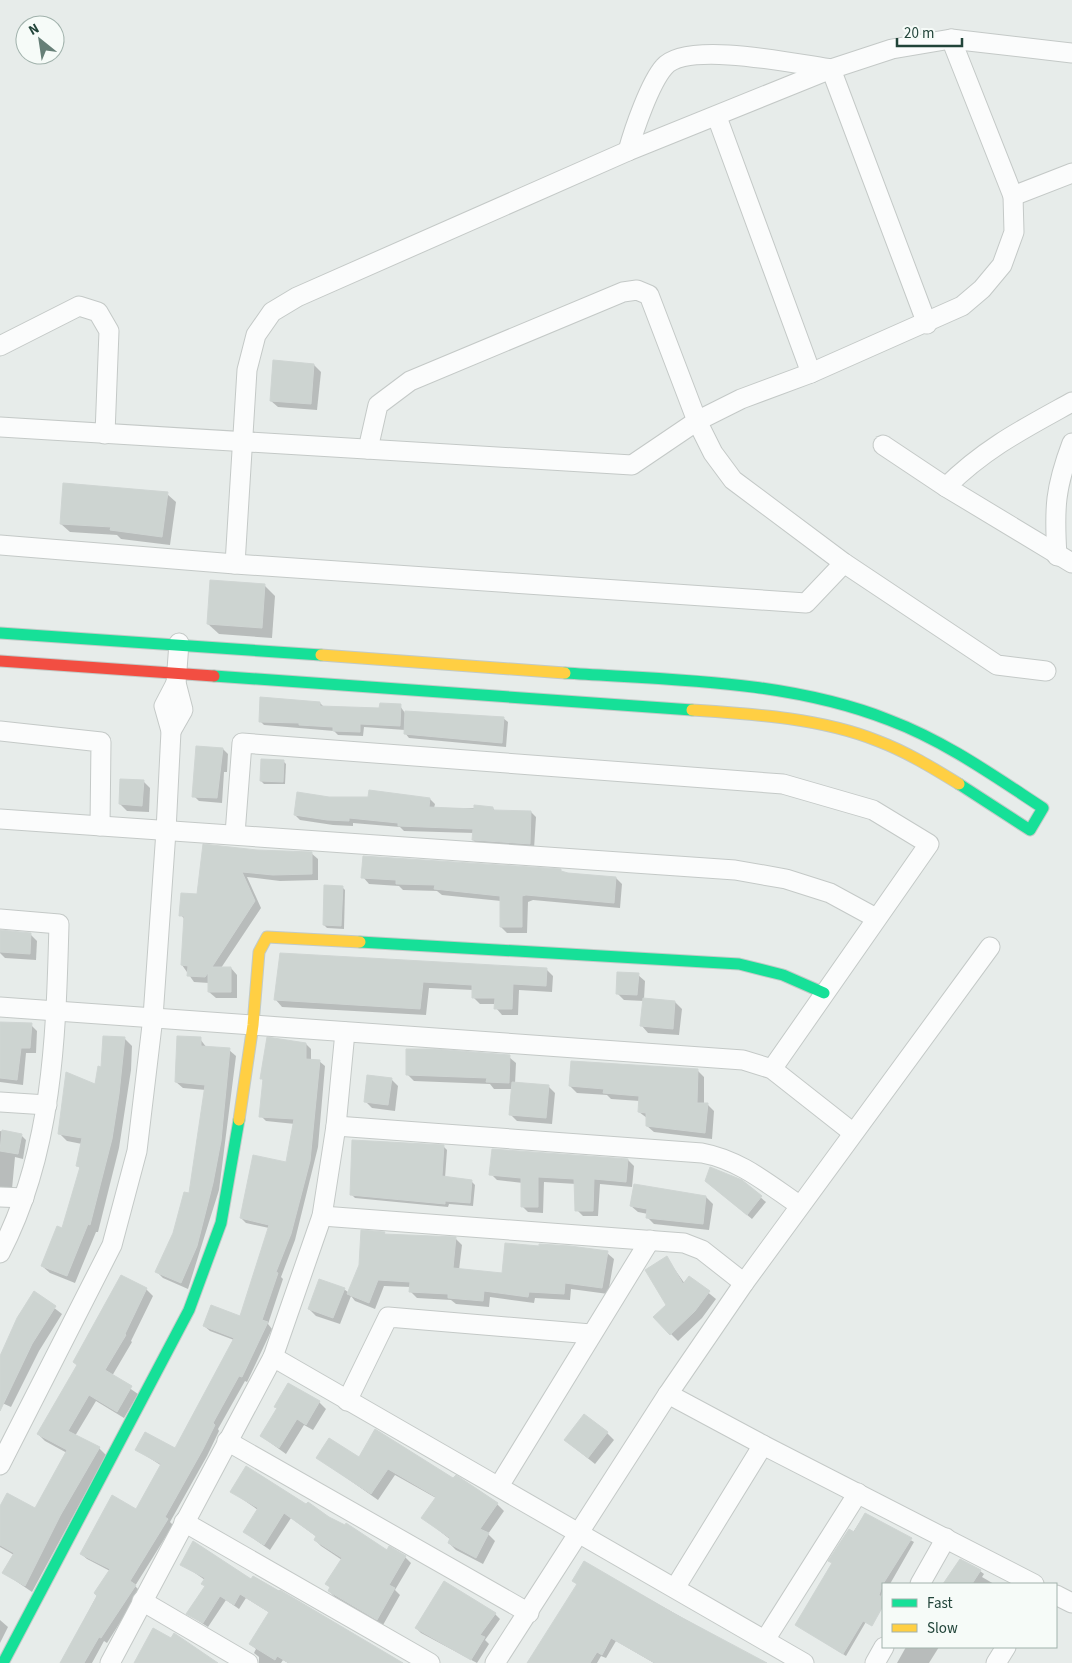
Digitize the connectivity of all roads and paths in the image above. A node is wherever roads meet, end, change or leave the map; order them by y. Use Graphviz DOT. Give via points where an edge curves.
graph roads {
  1 [pos="951,39"];
  2 [pos="1072,53"];
  3 [pos="831,69"];
  4 [pos="717,117"];
  5 [pos="628,151"];
  6 [pos="1072,173"];
  7 [pos="1013,196"];
  8 [pos="927,324"];
  9 [pos="0,346"];
  10 [pos="811,373"];
  11 [pos="1072,402"];
  12 [pos="697,421"];
  13 [pos="0,427"];
  14 [pos="104,434"];
  15 [pos="242,443"];
  16 [pos="1072,443"];
  17 [pos="883,445"];
  18 [pos="368,450"];
  19 [pos="946,488"];
  20 [pos="0,545"];
  21 [pos="1065,559"];
  22 [pos="844,563"];
  23 [pos="235,564"];
  24 [pos="0,633"];
  25 [pos="179,643"];
  26 [pos="0,661"];
  27 [pos="1046,671"];
  28 [pos="176,679"];
  29 [pos="0,731"];
  30 [pos="0,819"];
  31 [pos="100,826"];
  32 [pos="166,831"];
  33 [pos="235,834"];
  34 [pos="876,918"];
  35 [pos="0,919"];
  36 [pos="990,947"];
  37 [pos="824,993"];
  38 [pos="0,1007"];
  39 [pos="57,1010"];
  40 [pos="153,1017"];
  41 [pos="253,1025"];
  42 [pos="345,1032"];
  43 [pos="772,1069"];
  44 [pos="0,1102"];
  45 [pos="47,1105"];
  46 [pos="336,1126"];
  47 [pos="852,1132"];
  48 [pos="0,1197"];
  49 [pos="24,1198"];
  50 [pos="799,1205"];
  51 [pos="322,1216"];
  52 [pos="650,1240"];
  53 [pos="0,1253"];
  54 [pos="744,1283"];
  55 [pos="591,1334"];
  56 [pos="273,1358"];
  57 [pos="668,1394"];
  58 [pos="348,1401"];
  59 [pos="227,1441"];
  60 [pos="762,1445"];
  61 [pos="0,1465"];
  62 [pos="499,1486"];
  63 [pos="858,1493"];
  64 [pos="184,1522"];
  65 [pos="579,1534"];
  66 [pos="946,1538"];
  67 [pos="921,1583"];
  68 [pos="1032,1583"];
  69 [pos="675,1588"];
  70 [pos="1057,1596"];
  71 [pos="142,1601"];
  72 [pos="1072,1603"];
  73 [pos="529,1613"];
  74 [pos="765,1640"];
  75 [pos="883,1648"];
  76 [pos="1005,1648"];
  77 [pos="3,1663"];
  78 [pos="110,1663"];
  79 [pos="248,1663"];
  80 [pos="430,1663"];
  81 [pos="495,1663"];
  82 [pos="804,1663"];
  83 [pos="875,1663"];
  84 [pos="996,1663"];
  1 -- 2 [label="street"];
  1 -- 3 [label="street" via="892,49"];
  1 -- 7 [label="street"];
  3 -- 4 [label="street"];
  3 -- 5 [label="street" via="728,54 683,55 664,66"];
  3 -- 8 [label="street"];
  4 -- 5 [label="street"];
  4 -- 10 [label="street"];
  5 -- 15 [label="street" via="297,297 272,312 256,335 247,370"];
  6 -- 7 [label="street"];
  7 -- 8 [label="street" via="1014,232 1002,264 982,289 962,306"];
  8 -- 10 [label="street"];
  9 -- 14 [label="street" via="79,306 98,312 109,331"];
  10 -- 12 [label="street" via="741,399"];
  11 -- 19 [label="street" via="995,445"];
  12 -- 18 [label="street" via="632,465"];
  12 -- 18 [label="street" via="649,295 637,290 623,292 410,381 378,405"];
  12 -- 22 [label="street" via="713,454 733,480"];
  13 -- 14 [label="street"];
  14 -- 15 [label="street"];
  15 -- 18 [label="street"];
  15 -- 23 [label="street"];
  16 -- 21 [label="street" via="1060,476 1054,511"];
  17 -- 19 [label="street"];
  19 -- 21 [label="street"];
  20 -- 23 [label="street"];
  22 -- 23 [label="street" via="806,603"];
  22 -- 27 [label="street" via="997,665"];
  24 -- 25 [label="street"];
  25 -- 28 [label="street"];
  25 -- 28 [label="street" via="717,685 810,697 866,712 944,744 1044,808 1030,830 896,748 808,724 719,712"];
  26 -- 28 [label="street"];
  28 -- 32 [label="street" via="164,706 171,730"];
  29 -- 31 [label="street" via="101,742"];
  30 -- 31 [label="street"];
  31 -- 32 [label="street"];
  32 -- 33 [label="street"];
  32 -- 40 [label="street"];
  33 -- 34 [label="street" via="735,870 786,879 830,893"];
  33 -- 34 [label="street" via="242,744 783,784 873,810 929,844"];
  34 -- 37 [label="street"];
  35 -- 39 [label="street" via="59,924"];
  36 -- 47 [label="street"];
  37 -- 41 [label="street" via="774,971 739,964 267,937 259,952"];
  37 -- 43 [label="street"];
  38 -- 39 [label="street"];
  39 -- 40 [label="street"];
  39 -- 45 [label="street"];
  40 -- 41 [label="street"];
  40 -- 61 [label="street" via="137,1151 112,1245"];
  41 -- 42 [label="street"];
  41 -- 77 [label="street" via="221,1223 189,1310"];
  42 -- 43 [label="street" via="743,1060"];
  42 -- 46 [label="street"];
  43 -- 47 [label="street"];
  44 -- 45 [label="street"];
  45 -- 49 [label="street" via="39,1151"];
  46 -- 50 [label="street" via="702,1153 738,1164"];
  46 -- 51 [label="street"];
  47 -- 50 [label="street"];
  48 -- 49 [label="street"];
  49 -- 53 [label="street"];
  50 -- 54 [label="street"];
  51 -- 52 [label="street"];
  51 -- 56 [label="street"];
  52 -- 54 [label="street" via="684,1243 702,1250"];
  52 -- 55 [label="street"];
  54 -- 57 [label="street"];
  55 -- 58 [label="street" via="388,1318"];
  55 -- 62 [label="street"];
  56 -- 58 [label="street"];
  56 -- 59 [label="street"];
  57 -- 60 [label="street"];
  57 -- 65 [label="street"];
  58 -- 62 [label="street"];
  59 -- 64 [label="street"];
  59 -- 73 [label="street"];
  60 -- 63 [label="street"];
  60 -- 69 [label="street"];
  62 -- 65 [label="street"];
  63 -- 66 [label="street"];
  63 -- 74 [label="street"];
  64 -- 71 [label="street"];
  64 -- 80 [label="street"];
  65 -- 69 [label="street"];
  65 -- 73 [label="street"];
  66 -- 67 [label="street"];
  66 -- 68 [label="street"];
  69 -- 74 [label="street"];
  70 -- 72 [label="street"];
  71 -- 78 [label="street"];
  71 -- 79 [label="street"];
  73 -- 81 [label="street"];
  74 -- 82 [label="street"];
  75 -- 83 [label="street"];
  76 -- 84 [label="street"];
}
